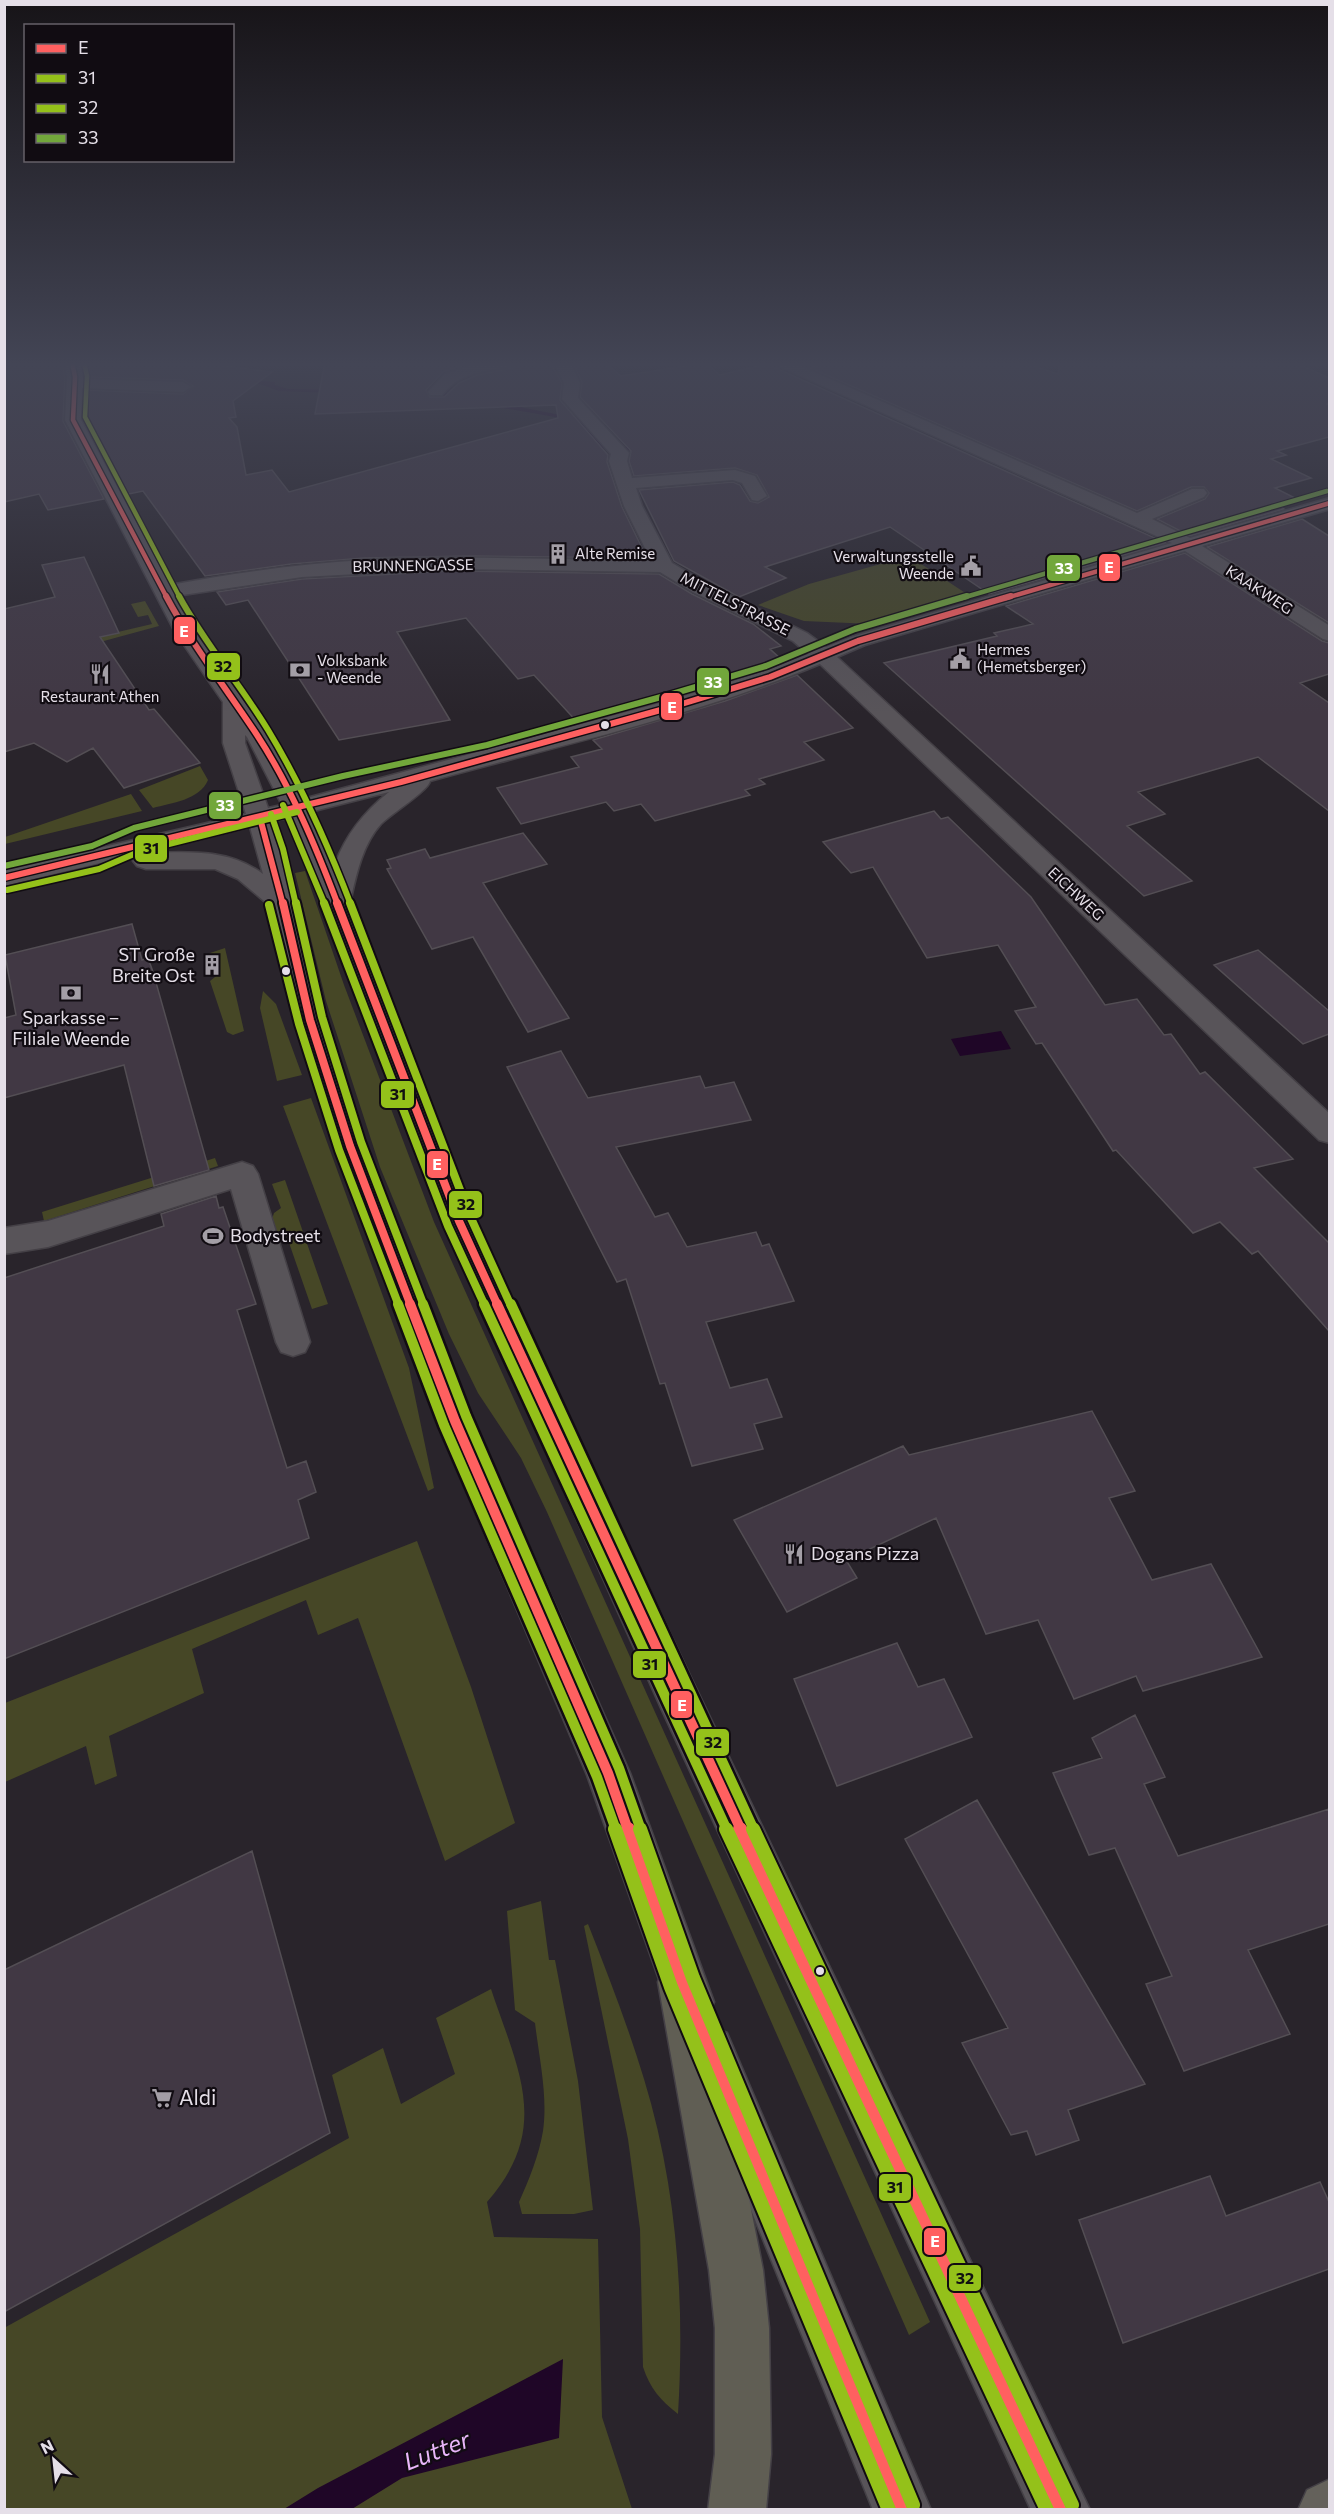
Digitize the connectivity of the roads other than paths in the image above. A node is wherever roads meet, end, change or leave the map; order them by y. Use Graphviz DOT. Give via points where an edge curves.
graph roads {
  1 [pos="105,479"];
  2 [pos="624,479"];
  3 [pos="683,479"];
  4 [pos="747,479"];
  5 [pos="1046,479"];
  6 [pos="626,484"];
  7 [pos="1198,493"];
  8 [pos="758,496"];
  9 [pos="1329,503"];
  10 [pos="1138,519"];
  11 [pos="1188,545"];
  12 [pos="664,566"];
  13 [pos="164,592"];
  14 [pos="1329,635"];
  15 [pos="823,655"];
  16 [pos="233,703"];
  17 [pos="447,768"];
  18 [pos="296,804"];
  19 [pos="259,813"];
  20 [pos="96,857"];
  21 [pos="4,878"];
  22 [pos="281,902"];
  23 [pos="337,903"];
  24 [pos="1329,1132"];
  25 [pos="4,1241"];
  26 [pos="293,1342"];
  27 [pos="682,1982"];
  28 [pos="737,2510"];
  29 [pos="902,2510"];
  30 [pos="1061,2510"];
  1 -- 13 [label="street"];
  2 -- 6 [label="street, MITTELSTRASSE"];
  3 -- 6 [label="street"];
  4 -- 8 [label="street"];
  5 -- 10 [label="street, KAAKWEG"];
  6 -- 12 [label="street, MITTELSTRASSE"];
  7 -- 10 [label="street"];
  9 -- 11 [label="street"];
  10 -- 11 [label="street, KAAKWEG"];
  11 -- 14 [label="street, KAAKWEG"];
  11 -- 15 [label="street" via="890,631"];
  12 -- 13 [label="street, BRUNNENGASSE" via="357,567 243,577"];
  12 -- 15 [label="street, MITTELSTRASSE" via="800,637"];
  13 -- 16 [label="street" via="185,632"];
  15 -- 17 [label="street" via="743,686"];
  15 -- 24 [label="street, EICHWEG"];
  16 -- 18 [label="street" via="258,737"];
  16 -- 19 [label="street" via="234,743"];
  17 -- 18 [label="street"];
  17 -- 23 [label="street" via="398,796 366,826 348,855"];
  18 -- 19 [label="street"];
  18 -- 23 [label="street"];
  19 -- 20 [label="street"];
  19 -- 22 [label="street"];
  20 -- 21 [label="street"];
  20 -- 22 [label="street" via="125,861 219,860 246,872"];
  22 -- 27 [label="street" via="310,1020 350,1146 455,1420 608,1773"];
  23 -- 30 [label="street" via="459,1221 677,1695"];
  25 -- 26 [label="street" via="48,1234 242,1174"];
  27 -- 28 [label="highway" via="736,2270 742,2328 743,2454"];
  27 -- 29 [label="street"];
}
